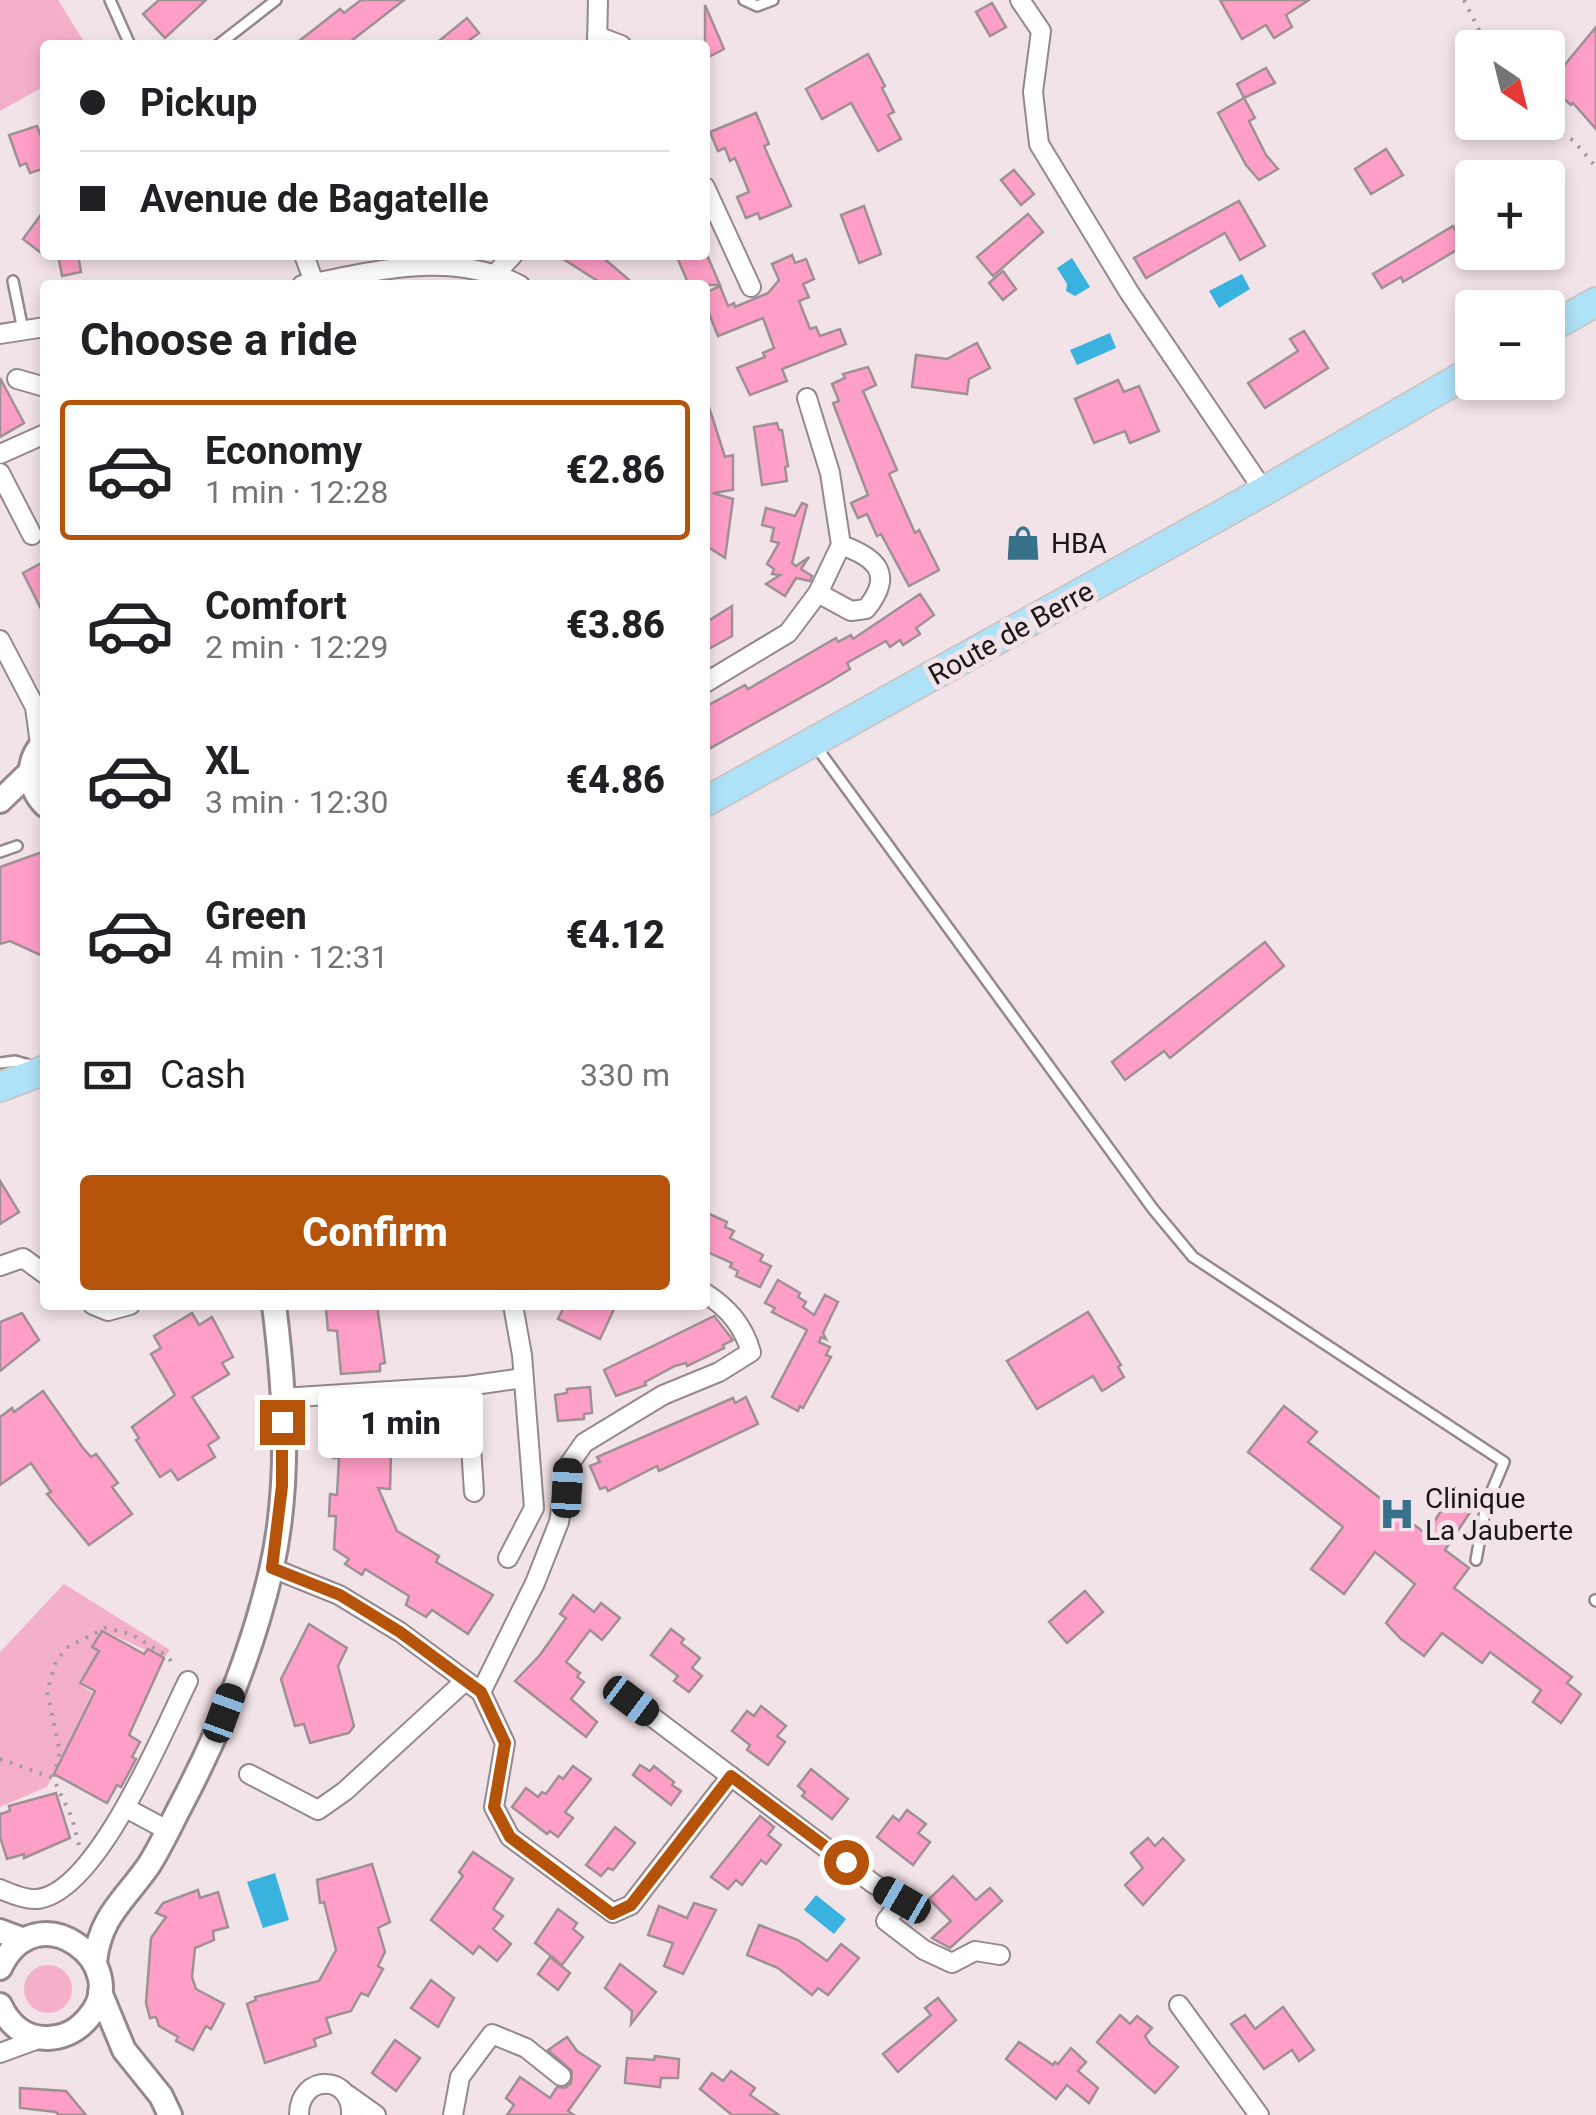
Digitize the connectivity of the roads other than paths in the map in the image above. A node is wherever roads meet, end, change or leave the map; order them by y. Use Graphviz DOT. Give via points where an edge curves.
graph roads {
  1 [pos="110,0"];
  2 [pos="276,0"];
  3 [pos="598,0"];
  4 [pos="744,0"];
  5 [pos="773,0"];
  6 [pos="1020,0"];
  7 [pos="128,40"];
  8 [pos="224,40"];
  9 [pos="597,40"];
  10 [pos="710,198"];
  11 [pos="508,260"];
  12 [pos="496,273"];
  13 [pos="332,280"];
  14 [pos="510,280"];
  15 [pos="13,281"];
  16 [pos="751,287"];
  17 [pos="1596,302"];
  18 [pos="1565,319"];
  19 [pos="40,328"];
  20 [pos="23,330"];
  21 [pos="0,334"];
  22 [pos="17,379"];
  23 [pos="1455,381"];
  24 [pos="40,386"];
  25 [pos="807,398"];
  26 [pos="40,436"];
  27 [pos="0,454"];
  28 [pos="0,473"];
  29 [pos="1264,492"];
  30 [pos="32,535"];
  31 [pos="841,545"];
  32 [pos="818,593"];
  33 [pos="0,640"];
  34 [pos="710,680"];
  35 [pos="40,711"];
  36 [pos="814,742"];
  37 [pos="40,747"];
  38 [pos="30,772"];
  39 [pos="40,799"];
  40 [pos="710,799"];
  41 [pos="0,802"];
  42 [pos="40,802"];
  43 [pos="17,846"];
  44 [pos="0,852"];
  45 [pos="0,1063"];
  46 [pos="40,1068"];
  47 [pos="40,1072"];
  48 [pos="0,1088"];
  49 [pos="40,1092"];
  50 [pos="0,1106"];
  51 [pos="0,1266"];
  52 [pos="40,1270"];
  53 [pos="710,1296"];
  54 [pos="274,1310"];
  55 [pos="515,1310"];
  56 [pos="523,1378"];
  57 [pos="467,1386"];
  58 [pos="282,1398"];
  59 [pos="474,1492"];
  60 [pos="508,1558"];
  61 [pos="1476,1560"];
  62 [pos="272,1568"];
  63 [pos="188,1681"];
  64 [pos="473,1686"];
  65 [pos="631,1701"];
  66 [pos="248,1774"];
  67 [pos="731,1776"];
  68 [pos="126,1808"];
  69 [pos="168,1830"];
  70 [pos="0,1889"];
  71 [pos="106,1918"];
  72 [pos="0,1931"];
  73 [pos="56,1934"];
  74 [pos="24,1940"];
  75 [pos="1000,1956"];
  76 [pos="95,1962"];
  77 [pos="0,1968"];
  78 [pos="100,1992"];
  79 [pos="1179,2005"];
  80 [pos="2,2018"];
  81 [pos="78,2029"];
  82 [pos="41,2038"];
  83 [pos="124,2050"];
  84 [pos="0,2053"];
  85 [pos="561,2076"];
  86 [pos="345,2093"];
  87 [pos="170,2115"];
  88 [pos="299,2115"];
  89 [pos="351,2115"];
  90 [pos="376,2115"];
  91 [pos="453,2115"];
  92 [pos="1259,2115"];
  1 -- 7 [label="lane"];
  2 -- 8 [label="lane"];
  3 -- 9 [label="street"];
  4 -- 5 [label="lane" via="757,6"];
  6 -- 29 [label="street" via="1041,31 1033,92 1039,144"];
  10 -- 16 [label="street"];
  11 -- 12 [label="street"];
  12 -- 13 [label="street" via="414,264"];
  12 -- 14 [label="street"];
  15 -- 20 [label="lane"];
  17 -- 18 [label="main road"];
  19 -- 20 [label="street"];
  20 -- 21 [label="street"];
  22 -- 24 [label="street"];
  23 -- 29 [label="main road, Route de Berre"];
  25 -- 31 [label="street" via="830,474"];
  26 -- 27 [label="street"];
  28 -- 30 [label="street"];
  29 -- 36 [label="main road, Route de Berre"];
  31 -- 32 [label="street"];
  31 -- 32 [label="street" via="875,563 882,576 879,593 866,609 851,611"];
  32 -- 34 [label="street" via="788,633"];
  33 -- 35 [label="street"];
  36 -- 40 [label="main road, Route de Berre"];
  36 -- 61 [label="lane" via="1192,1257 1504,1462 1486,1505"];
  37 -- 38 [label="street"];
  38 -- 39 [label="street"];
  38 -- 41 [label="street"];
  41 -- 42 [label="street"];
  43 -- 44 [label="lane"];
  45 -- 46 [label="lane"];
  47 -- 48 [label="main road"];
  49 -- 50 [label="main road"];
  51 -- 52 [label="street" via="23,1258"];
  53 -- 64 [label="street" via="745,1332 751,1352 584,1443 568,1466 559,1522 535,1584"];
  54 -- 58 [label="street"];
  55 -- 56 [label="street"];
  56 -- 57 [label="street"];
  56 -- 60 [label="street" via="534,1508"];
  57 -- 58 [label="street"];
  57 -- 59 [label="street"];
  58 -- 62 [label="street" via="282,1486"];
  62 -- 64 [label="street" via="340,1595"];
  62 -- 69 [label="street" via="210,1750"];
  63 -- 68 [label="street"];
  64 -- 66 [label="street" via="318,1810"];
  64 -- 67 [label="street" via="505,1743 494,1807 510,1837 612,1914 631,1905"];
  65 -- 67 [label="street"];
  67 -- 75 [label="street" via="902,1900 886,1921 924,1950 952,1963 975,1951"];
  68 -- 69 [label="street"];
  68 -- 70 [label="street" via="65,1888 36,1900"];
  69 -- 71 [label="street"];
  71 -- 73 [label="street"];
  71 -- 76 [label="street"];
  72 -- 74 [label="street"];
  73 -- 74 [label="street"];
  73 -- 76 [label="street"];
  74 -- 77 [label="street"];
  76 -- 78 [label="street"];
  78 -- 81 [label="street"];
  78 -- 83 [label="street"];
  79 -- 92 [label="street"];
  80 -- 82 [label="street"];
  81 -- 82 [label="street"];
  81 -- 83 [label="street"];
  82 -- 84 [label="street"];
  83 -- 87 [label="street"];
  85 -- 91 [label="street" via="526,2048 492,2034 460,2077"];
  86 -- 88 [label="street" via="331,2084 314,2086 302,2098"];
  86 -- 89 [label="street"];
  86 -- 90 [label="street"];
}
